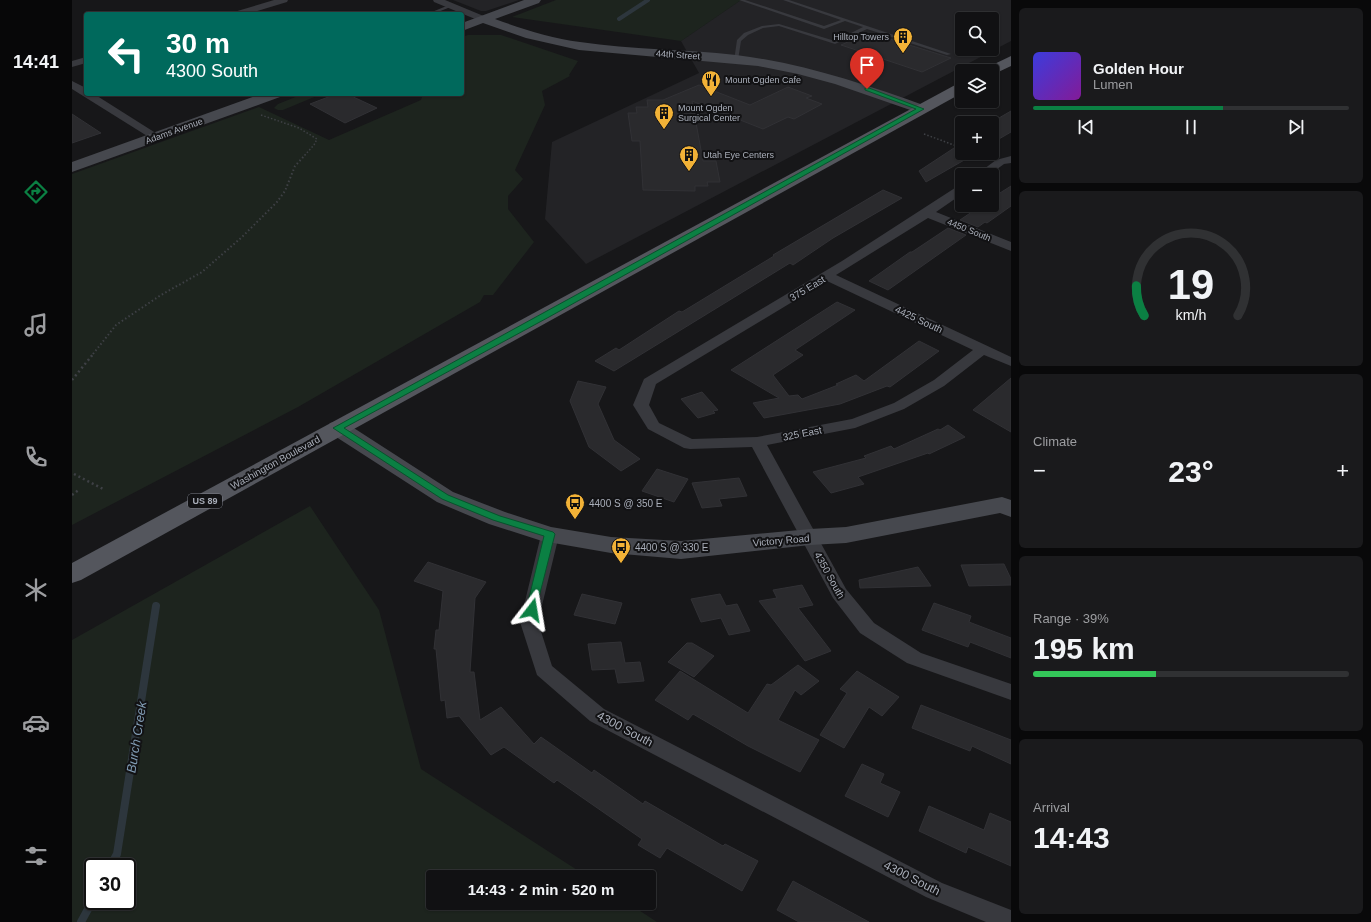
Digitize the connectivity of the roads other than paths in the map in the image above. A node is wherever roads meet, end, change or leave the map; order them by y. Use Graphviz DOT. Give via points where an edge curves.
graph roads {
  1 [pos="284,0"];
  2 [pos="437,0"];
  3 [pos="535,0"];
  4 [pos="741,0"];
  5 [pos="785,0"];
  6 [pos="452,6"];
  7 [pos="244,12"];
  8 [pos="435,12"];
  9 [pos="483,19"];
  10 [pos="845,20"];
  11 [pos="464,26"];
  12 [pos="867,27"];
  13 [pos="949,54"];
  14 [pos="736,60"];
  15 [pos="1011,60"];
  16 [pos="84,61"];
  17 [pos="72,64"];
  18 [pos="999,67"];
  19 [pos="72,84"];
  20 [pos="955,90"];
  21 [pos="84,92"];
  22 [pos="90,96"];
  23 [pos="269,96"];
  24 [pos="921,109"];
  25 [pos="156,137"];
  26 [pos="1011,159"];
  27 [pos="72,167"];
  28 [pos="992,168"];
  29 [pos="955,194"];
  30 [pos="927,213"];
  31 [pos="1011,247"];
  32 [pos="827,276"];
  33 [pos="983,349"];
  34 [pos="1011,362"];
  35 [pos="648,382"];
  36 [pos="338,428"];
  37 [pos="757,442"];
  38 [pos="1008,504"];
  39 [pos="550,534"];
  40 [pos="810,537"];
  41 [pos="72,574"];
  42 [pos="1011,692"];
  43 [pos="1011,921"];
  1 -- 7 [label="street"];
  2 -- 6 [label="street, 44th Street"];
  3 -- 9 [label="street"];
  4 -- 10 [label="lane" via="824,28"];
  5 -- 10 [label="lane"];
  6 -- 8 [label="lane"];
  6 -- 9 [label="street, 44th Street"];
  9 -- 11 [label="street"];
  9 -- 14 [label="street, 44th Street" via="505,28 579,46"];
  10 -- 12 [label="lane"];
  12 -- 13 [label="lane"];
  12 -- 14 [label="lane" via="835,43 779,25 762,27 746,34 739,41"];
  14 -- 24 [label="street, 44th Street" via="827,77"];
  15 -- 18 [label="main road"];
  16 -- 17 [label="street"];
  19 -- 21 [label="street"];
  20 -- 24 [label="main road, Washington Boulevard / US 89"];
  22 -- 25 [label="street"];
  23 -- 25 [label="street, Adams Avenue"];
  24 -- 36 [label="main road, Washington Boulevard / US 89"];
  25 -- 27 [label="street, Adams Avenue"];
  26 -- 28 [label="street"];
  29 -- 30 [label="street, 375 East"];
  30 -- 31 [label="street, 4450 South"];
  30 -- 32 [label="street, 375 East"];
  32 -- 33 [label="street, 4425 South"];
  32 -- 35 [label="street, 375 East"];
  33 -- 34 [label="street, 4425 South"];
  33 -- 37 [label="street, 325 East" via="939,383 899,406 855,423"];
  35 -- 37 [label="street, 325 East" via="641,405 653,426 690,444"];
  36 -- 39 [label="street" via="445,497 497,518"];
  36 -- 41 [label="main road, Washington Boulevard / US 89"];
  37 -- 40 [label="street, 4350 South"];
  38 -- 40 [label="street, Victory Road" via="846,535"];
  39 -- 40 [label="street, Victory Road" via="611,545 681,550"];
  39 -- 43 [label="street, 4300 South" via="528,622 544,670 597,715 934,890"];
  40 -- 42 [label="street, 4350 South" via="839,593 867,628 914,658"];
}
